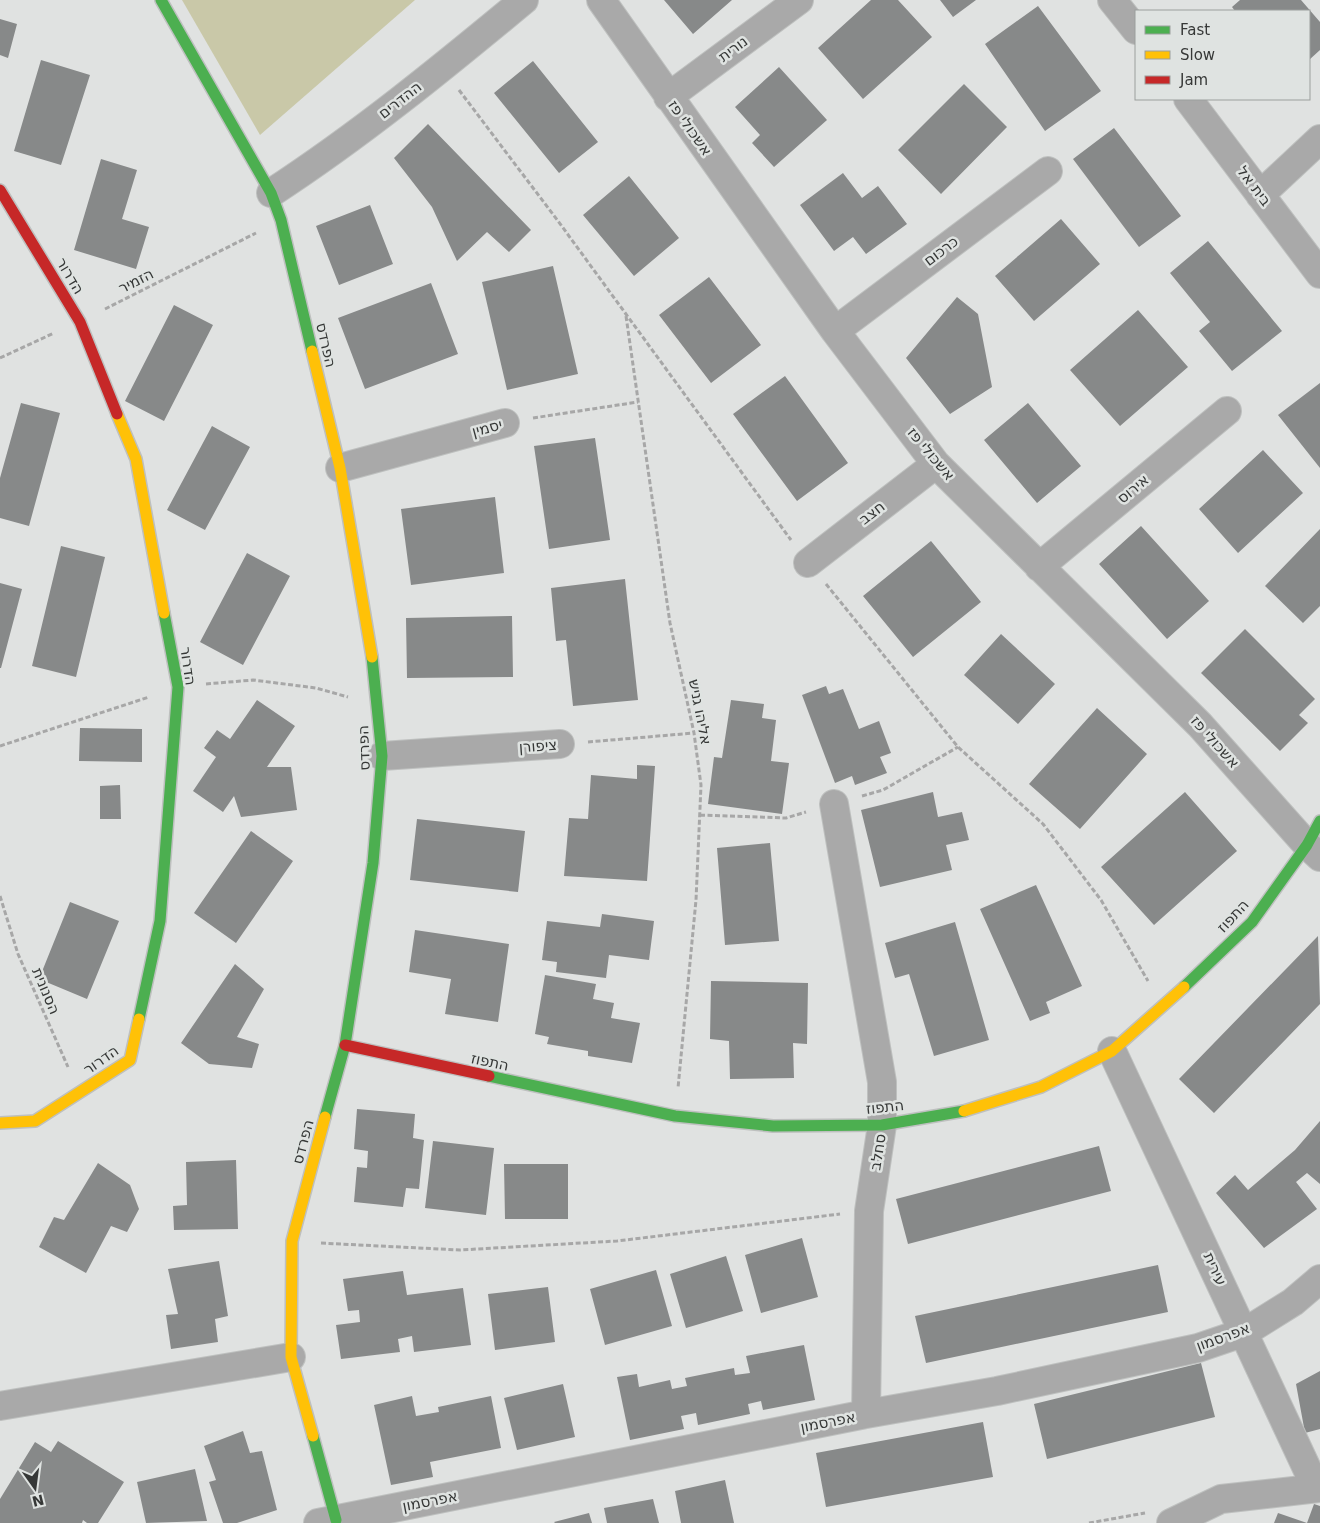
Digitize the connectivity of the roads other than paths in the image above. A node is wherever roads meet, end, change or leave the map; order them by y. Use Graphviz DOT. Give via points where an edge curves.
graph roads {
  1 [pos="161,0"];
  2 [pos="524,0"];
  3 [pos="601,0"];
  4 [pos="799,0"];
  5 [pos="1112,0"];
  6 [pos="1135,29"];
  7 [pos="668,97"];
  8 [pos="1189,100"];
  9 [pos="1320,139"];
  10 [pos="1048,171"];
  11 [pos="0,190"];
  12 [pos="270,193"];
  13 [pos="1260,195"];
  14 [pos="1320,274"];
  15 [pos="835,331"];
  16 [pos="1227,411"];
  17 [pos="505,423"];
  18 [pos="936,464"];
  19 [pos="340,468"];
  20 [pos="808,563"];
  21 [pos="1039,567"];
  22 [pos="560,744"];
  23 [pos="382,756"];
  24 [pos="834,804"];
  25 [pos="1320,821"];
  26 [pos="1313,851"];
  27 [pos="345,1045"];
  28 [pos="1112,1050"];
  29 [pos="0,1124"];
  30 [pos="882,1125"];
  31 [pos="1320,1280"];
  32 [pos="1245,1332"];
  33 [pos="291,1357"];
  34 [pos="0,1406"];
  35 [pos="866,1414"];
  36 [pos="1318,1488"];
  37 [pos="327,1521"];
  38 [pos="1172,1523"];
  1 -- 12 [label="street, הפרדס"];
  2 -- 12 [label="street, ההדרים" via="333,152"];
  3 -- 7 [label="street, אשכולי פז"];
  4 -- 7 [label="street, נורית"];
  5 -- 6 [label="street"];
  7 -- 15 [label="street, אשכולי פז"];
  8 -- 13 [label="street, בית אל"];
  9 -- 13 [label="street"];
  10 -- 15 [label="street, כרכום"];
  11 -- 29 [label="street, הדרור" via="80,322 136,459 178,687 160,921 130,1060 35,1121"];
  12 -- 19 [label="street, הפרדס" via="281,220"];
  13 -- 14 [label="street, בית אל"];
  15 -- 18 [label="street, אשכולי פז"];
  16 -- 21 [label="street, אירוס"];
  17 -- 19 [label="street, יסמין"];
  18 -- 20 [label="street, חצב"];
  18 -- 21 [label="street, אשכולי פז"];
  19 -- 23 [label="street, הפרדס" via="370,634"];
  21 -- 26 [label="street, אשכולי פז" via="1200,725"];
  22 -- 23 [label="street, ציפורן"];
  23 -- 27 [label="street, הפרדס" via="373,863"];
  24 -- 30 [label="street, סחלב" via="882,1082"];
  25 -- 26 [label="street, התפוז"];
  26 -- 28 [label="street, התפוז" via="1252,922 1163,1007"];
  27 -- 30 [label="street, התפוז" via="675,1116 773,1126"];
  27 -- 33 [label="street, הפרדס" via="292,1241"];
  28 -- 30 [label="street, התפוז" via="1041,1087 970,1110"];
  28 -- 32 [label="street, עירית"];
  30 -- 35 [label="street, סחלב" via="869,1211"];
  31 -- 32 [label="street, אפרסמון" via="1293,1302"];
  32 -- 35 [label="street, אפרסמון" via="1198,1348 1103,1369"];
  32 -- 36 [label="street, עירית"];
  33 -- 34 [label="street"];
  33 -- 37 [label="street, הפרדס"];
  35 -- 37 [label="street, אפרסמון"];
  36 -- 38 [label="street" via="1221,1499"];
}
